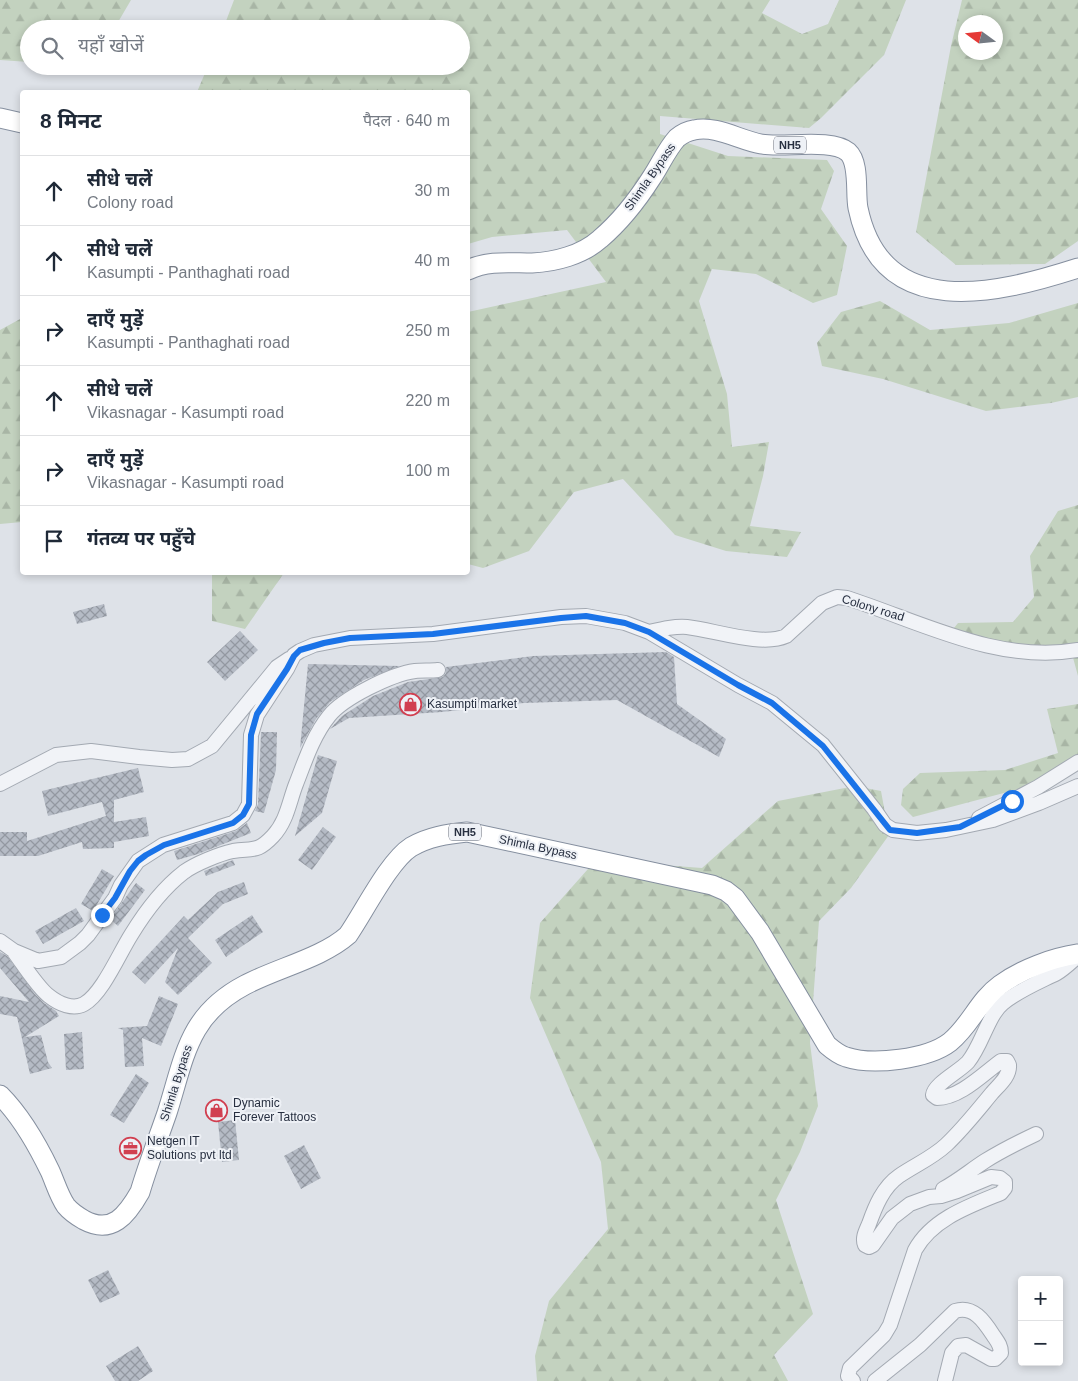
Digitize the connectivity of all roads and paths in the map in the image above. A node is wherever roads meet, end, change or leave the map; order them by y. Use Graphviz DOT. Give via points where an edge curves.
graph roads {
  1 [pos="0,118"];
  2 [pos="20,123"];
  3 [pos="1078,268"];
  4 [pos="470,269"];
  5 [pos="649,632"];
  6 [pos="1078,650"];
  7 [pos="294,656"];
  8 [pos="438,670"];
  9 [pos="1078,762"];
  10 [pos="0,784"];
  11 [pos="1078,786"];
  12 [pos="960,827"];
  13 [pos="0,942"];
  14 [pos="14,951"];
  15 [pos="1078,955"];
  16 [pos="0,1095"];
  17 [pos="1036,1134"];
  18 [pos="929,1197"];
  19 [pos="853,1381"];
  20 [pos="875,1381"];
  21 [pos="945,1381"];
  1 -- 2 [label="highway"];
  3 -- 4 [label="highway, Shimla Bypass / NH5" via="1046,279 981,291 939,292 919,286 895,273 870,244 857,206 854,160 846,150 825,144 762,144 695,129 676,139 628,210 585,250 549,261 497,263"];
  5 -- 6 [label="street, Colony road" via="686,627 758,639 779,639 822,603 837,597 997,648 1021,652"];
  5 -- 7 [label="street" via="625,623 586,616 433,634 350,638 314,645"];
  5 -- 12 [label="street" via="772,703 801,726 823,746 890,830 917,833"];
  7 -- 10 [label="street" via="277,667 212,746 194,756 172,760 91,751 56,755"];
  7 -- 14 [label="street" via="253,725 249,804 243,815 233,823 164,845 138,861 88,935 61,957 38,961"];
  8 -- 14 [label="street" via="414,671 391,678 364,690 330,715 312,742 283,823 274,835 256,849 232,852 199,863 168,886 145,914 92,999 71,1007 48,996"];
  9 -- 12 [label="street"];
  11 -- 12 [label="street" via="1006,817"];
  13 -- 14 [label="street"];
  15 -- 16 [label="highway, Shimla Bypass / NH5" via="1058,958 998,986 962,1031 940,1048 917,1056 864,1061 837,1054 827,1045 760,932 726,891 703,883 467,832 443,834 410,848 396,862 348,935 337,944 227,995 204,1016 188,1043 140,1192 122,1218 111,1224 99,1225 74,1214 66,1205 18,1115"];
  15 -- 18 [label="street" via="1058,972 1003,1003 968,1061 935,1088 934,1096 941,1098 970,1085 1001,1061 1007,1061 1009,1065 1001,1083 947,1144 892,1182 876,1206 864,1239 865,1245 873,1245 901,1210"];
  17 -- 18 [label="street" via="996,1154 956,1183"];
  18 -- 19 [label="street" via="941,1196 993,1177 1005,1182 1001,1192 960,1210 920,1240 890,1325 850,1368 848,1376"];
  20 -- 21 [label="street" via="920,1345 955,1311 972,1312 984,1321 1001,1353 991,1359 966,1345 958,1346 952,1352"];
}
